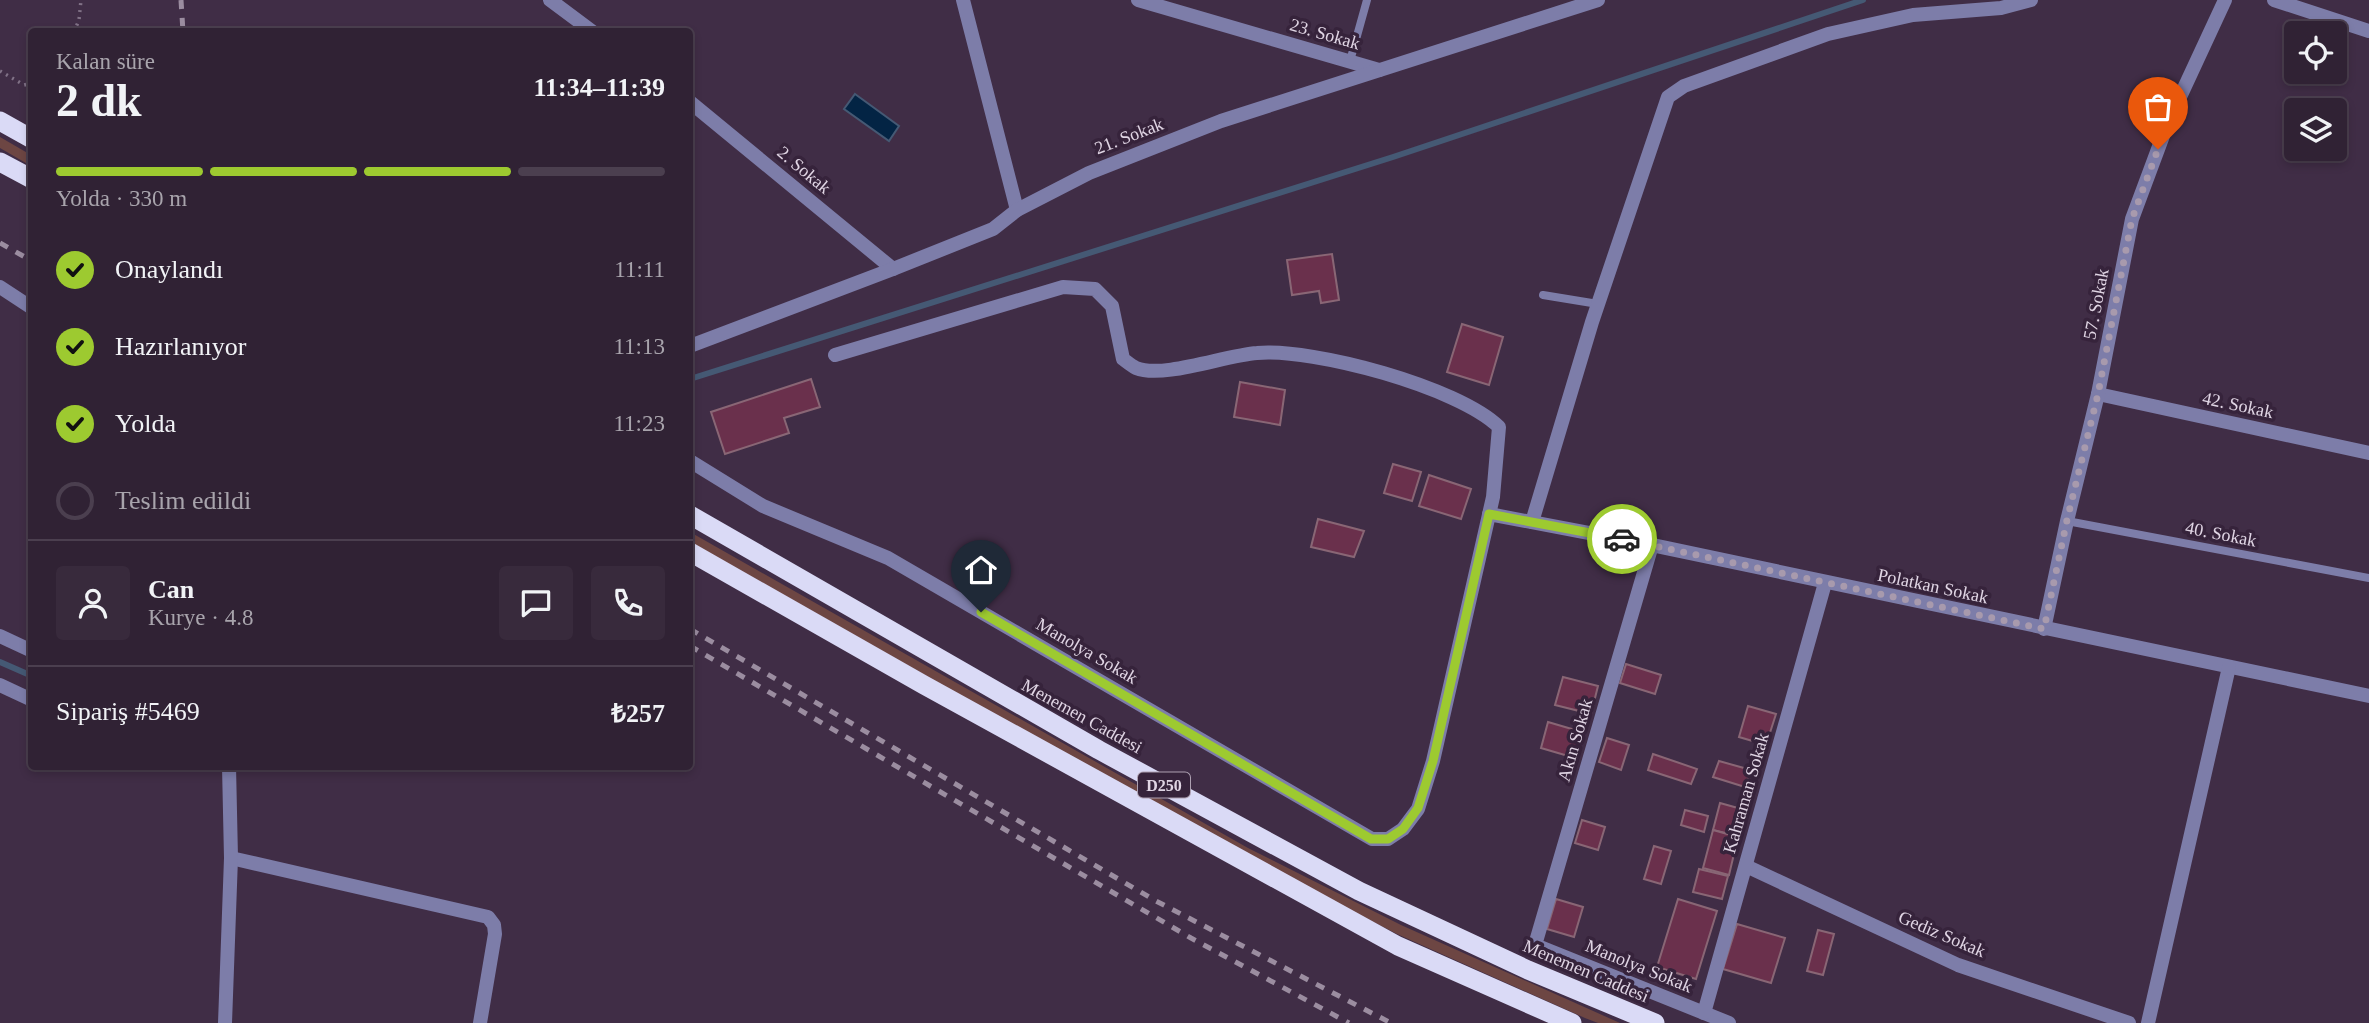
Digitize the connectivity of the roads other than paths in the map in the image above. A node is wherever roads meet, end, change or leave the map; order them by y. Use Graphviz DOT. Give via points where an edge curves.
graph roads {
  1 [pos="550,0"];
  2 [pos="963,0"];
  3 [pos="1138,0"];
  4 [pos="1367,0"];
  5 [pos="1598,0"];
  6 [pos="2031,0"];
  7 [pos="2225,0"];
  8 [pos="2274,0"];
  9 [pos="588,28"];
  10 [pos="2369,30"];
  11 [pos="1350,61"];
  12 [pos="1380,70"];
  13 [pos="693,104"];
  14 [pos="0,121"];
  15 [pos="28,137"];
  16 [pos="0,162"];
  17 [pos="28,177"];
  18 [pos="1017,210"];
  19 [pos="893,269"];
  20 [pos="0,288"];
  21 [pos="1543,295"];
  22 [pos="1598,304"];
  23 [pos="28,306"];
  24 [pos="693,345"];
  25 [pos="835,355"];
  26 [pos="2098,394"];
  27 [pos="2369,453"];
  28 [pos="693,463"];
  29 [pos="1489,514"];
  30 [pos="693,517"];
  31 [pos="2067,520"];
  32 [pos="1532,522"];
  33 [pos="1652,545"];
  34 [pos="693,554"];
  35 [pos="2369,578"];
  36 [pos="1825,583"];
  37 [pos="2044,629"];
  38 [pos="0,636"];
  39 [pos="28,649"];
  40 [pos="2230,667"];
  41 [pos="0,685"];
  42 [pos="2369,696"];
  43 [pos="28,698"];
  44 [pos="229,770"];
  45 [pos="231,858"];
  46 [pos="1746,866"];
  47 [pos="1535,945"];
  48 [pos="1704,1013"];
  49 [pos="225,1023"];
  50 [pos="480,1023"];
  51 [pos="1572,1023"];
  52 [pos="1655,1023"];
  53 [pos="1729,1023"];
  54 [pos="2129,1023"];
  55 [pos="2148,1023"];
  1 -- 9 [label="street"];
  2 -- 18 [label="street"];
  3 -- 11 [label="street, 23. Sokak"];
  4 -- 11 [label="lane"];
  5 -- 12 [label="street, 21. Sokak"];
  6 -- 22 [label="street" via="2001,9 1913,15 1828,34 1684,86 1668,97"];
  7 -- 26 [label="street, 57. Sokak" via="2167,125 2132,219"];
  8 -- 10 [label="street"];
  11 -- 12 [label="street, 23. Sokak"];
  12 -- 18 [label="street, 21. Sokak" via="1221,121 1089,173"];
  13 -- 19 [label="street, 2. Sokak"];
  14 -- 15 [label="highway"];
  16 -- 17 [label="highway"];
  18 -- 19 [label="street, 21. Sokak" via="992,229"];
  19 -- 24 [label="street, 21. Sokak"];
  20 -- 23 [label="street"];
  21 -- 22 [label="lane"];
  22 -- 32 [label="street"];
  25 -- 29 [label="street" via="1063,287 1095,289 1112,306 1123,359 1136,368 1158,371 1258,352 1326,357 1451,396 1486,414 1499,427"];
  26 -- 27 [label="street, 42. Sokak"];
  26 -- 31 [label="street, 57. Sokak"];
  28 -- 29 [label="street, Manolya Sokak" via="763,506 888,558 1371,839 1388,839 1403,829 1418,808 1433,761"];
  29 -- 32 [label="street, Polatkan Sokak"];
  30 -- 52 [label="highway, Menemen Caddesi / D250" via="1099,750 1359,891"];
  31 -- 35 [label="lane, 40. Sokak"];
  31 -- 37 [label="street, 57. Sokak"];
  32 -- 33 [label="street, Polatkan Sokak"];
  33 -- 36 [label="street, Polatkan Sokak"];
  33 -- 47 [label="street, Akın Sokak"];
  34 -- 51 [label="highway, D250" via="1398,946"];
  36 -- 37 [label="street, Polatkan Sokak"];
  36 -- 46 [label="street, Kahraman Sokak"];
  37 -- 40 [label="street, Polatkan Sokak"];
  38 -- 39 [label="street"];
  40 -- 42 [label="street, Polatkan Sokak"];
  40 -- 55 [label="street"];
  41 -- 43 [label="street"];
  44 -- 45 [label="street"];
  45 -- 49 [label="street"];
  45 -- 50 [label="street" via="488,917 495,934"];
  46 -- 48 [label="street, Kahraman Sokak"];
  46 -- 54 [label="street, Gediz Sokak" via="1958,965"];
  47 -- 48 [label="street, Manolya Sokak"];
  48 -- 53 [label="street, Manolya Sokak"];
}
